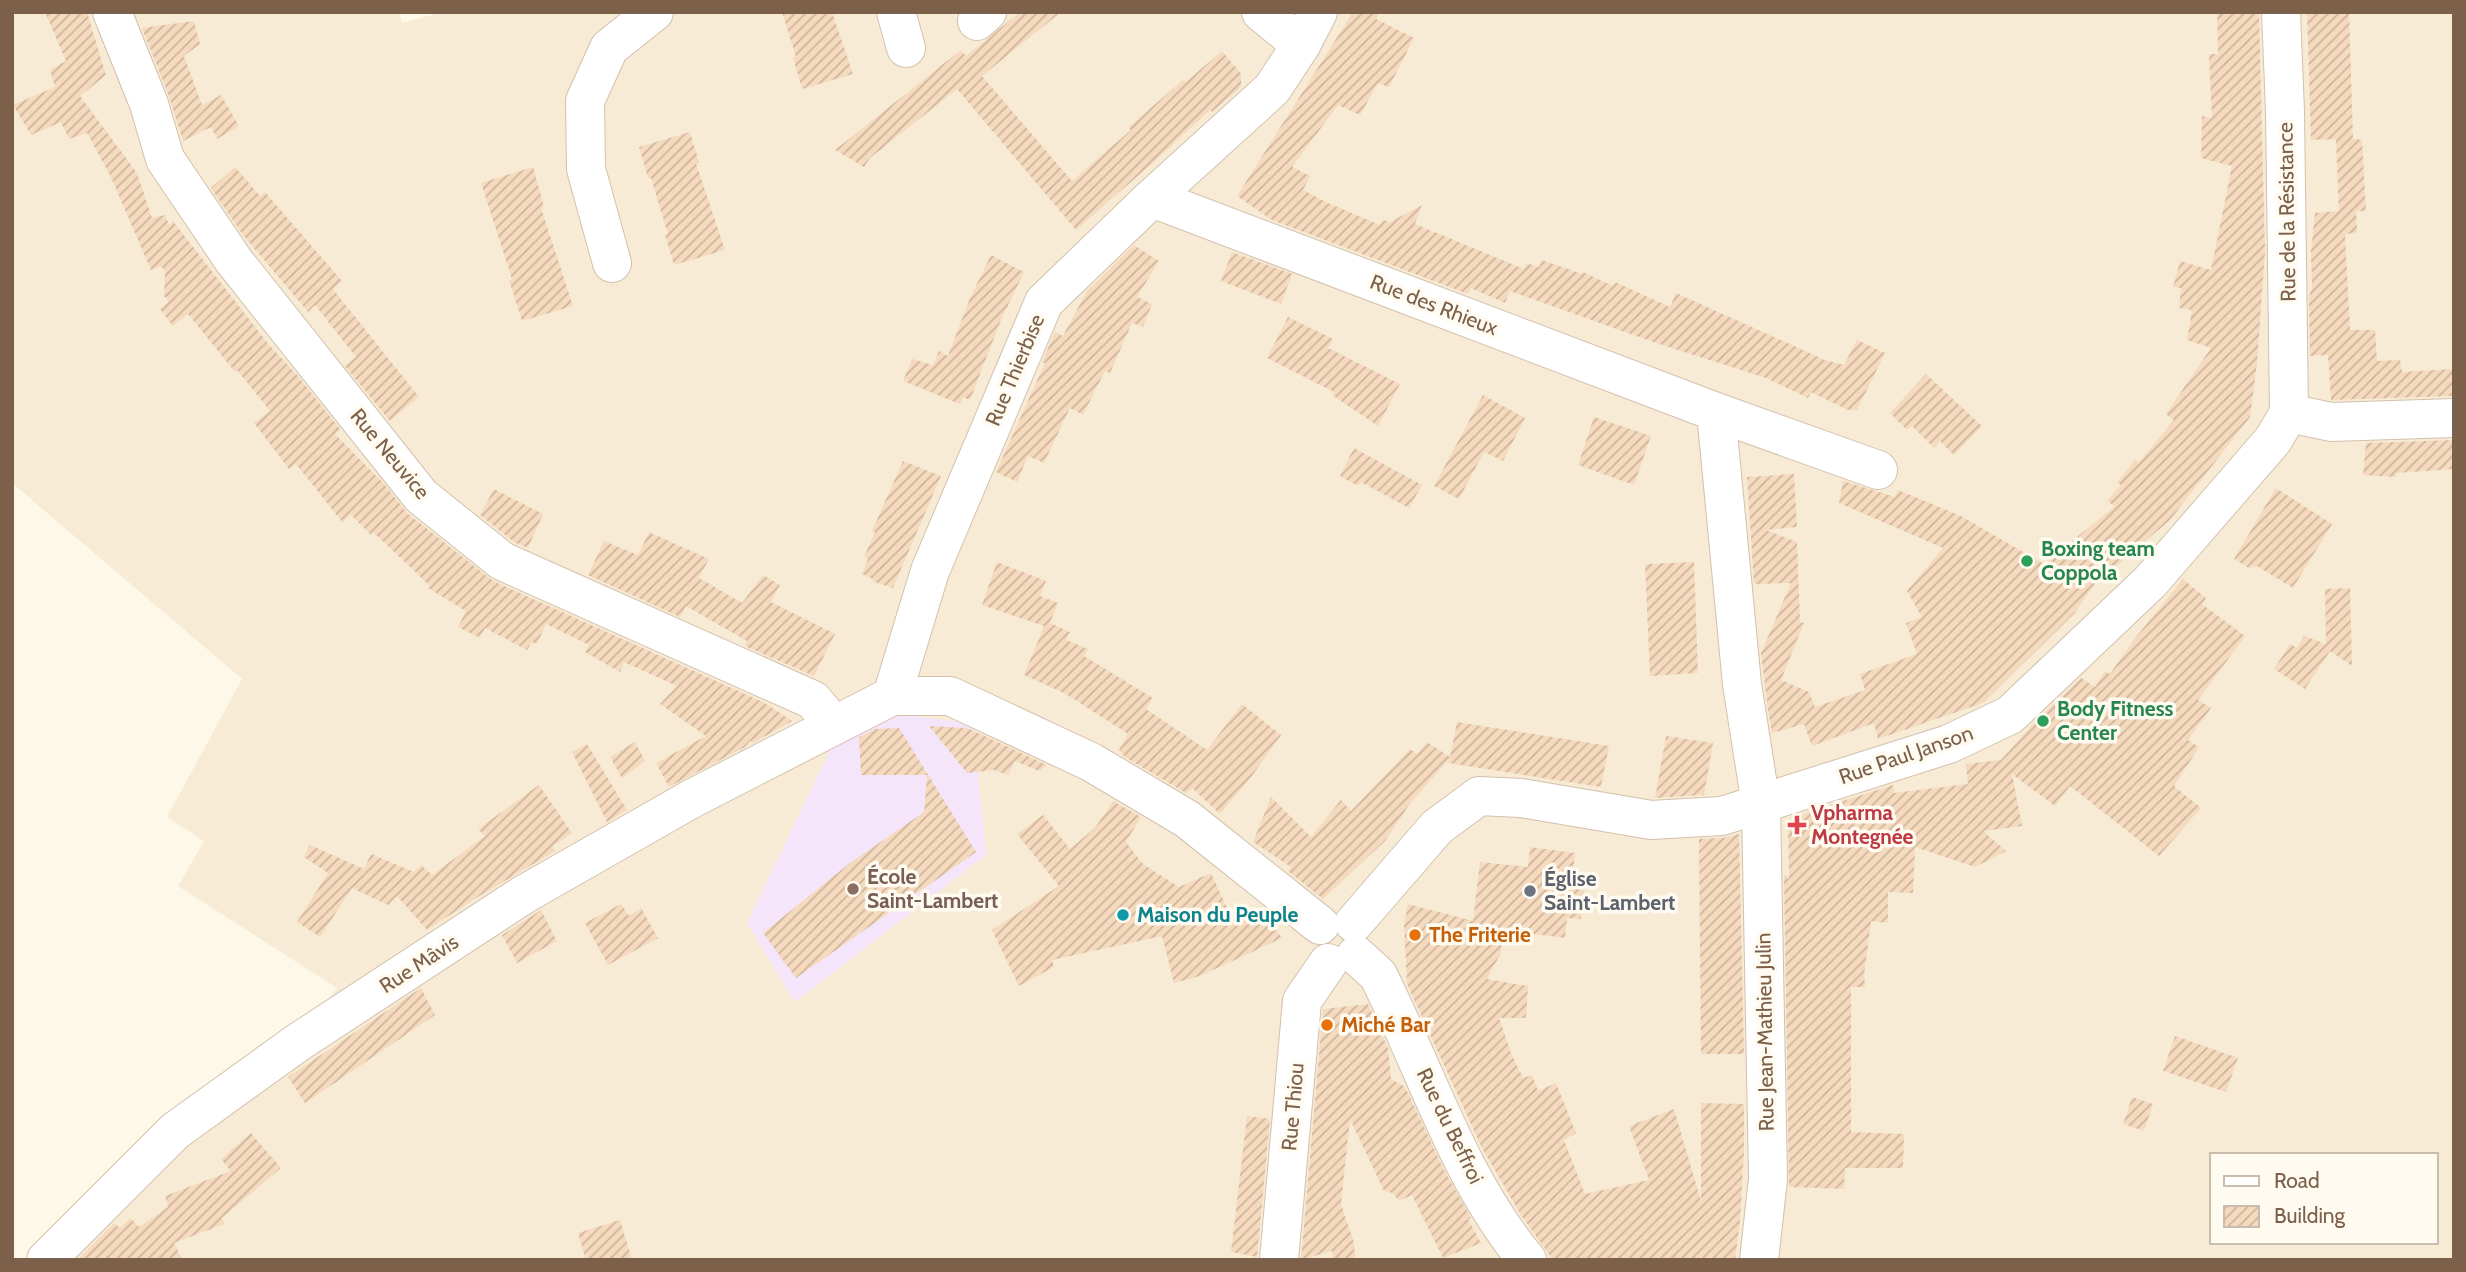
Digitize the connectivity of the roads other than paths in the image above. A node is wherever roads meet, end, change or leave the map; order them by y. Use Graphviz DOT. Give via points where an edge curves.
graph roads {
  1 [pos="112,12"];
  2 [pos="654,12"];
  3 [pos="1261,12"];
  4 [pos="2281,12"];
  5 [pos="1309,29"];
  6 [pos="1152,198"];
  7 [pos="612,263"];
  8 [pos="1716,412"];
  9 [pos="2289,413"];
  10 [pos="2454,418"];
  11 [pos="1878,470"];
  12 [pos="892,696"];
  13 [pos="833,724"];
  14 [pos="1479,796"];
  15 [pos="1761,805"];
  16 [pos="1340,941"];
  17 [pos="46,1260"];
  18 [pos="1279,1260"];
  19 [pos="1527,1260"];
  20 [pos="1759,1260"];
  1 -- 13 [label="street, Rue Neuvice" via="149,104 165,159 234,261 421,496 502,561 813,700"];
  2 -- 7 [label="street" via="609,48 585,101 586,169"];
  3 -- 5 [label="street"];
  4 -- 9 [label="street, Rue de la Résistance"];
  5 -- 6 [label="street, Rue Thierbise" via="1272,89"];
  6 -- 8 [label="street, Rue des Rhieux"];
  6 -- 12 [label="street, Rue Thierbise" via="1044,302 930,571"];
  8 -- 11 [label="street, Rue des Rhieux"];
  8 -- 15 [label="street" via="1742,684"];
  9 -- 10 [label="street" via="2330,422"];
  9 -- 15 [label="street, Rue Paul Janson" via="2273,440 2150,582 2010,715 1949,744"];
  12 -- 13 [label="street"];
  12 -- 16 [label="street" via="950,696 1091,762 1187,819"];
  13 -- 17 [label="street, Rue Mâvis" via="523,895 297,1042 175,1131"];
  14 -- 15 [label="street, Rue Paul Janson" via="1651,820 1722,816"];
  14 -- 16 [label="street, Rue Thiou" via="1437,827"];
  15 -- 20 [label="street, Rue Jean-Mathieu Julin" via="1768,1179"];
  16 -- 18 [label="street, Rue Thiou" via="1302,1001"];
  16 -- 19 [label="street, Rue du Beffroi" via="1378,975 1472,1176"];
}
